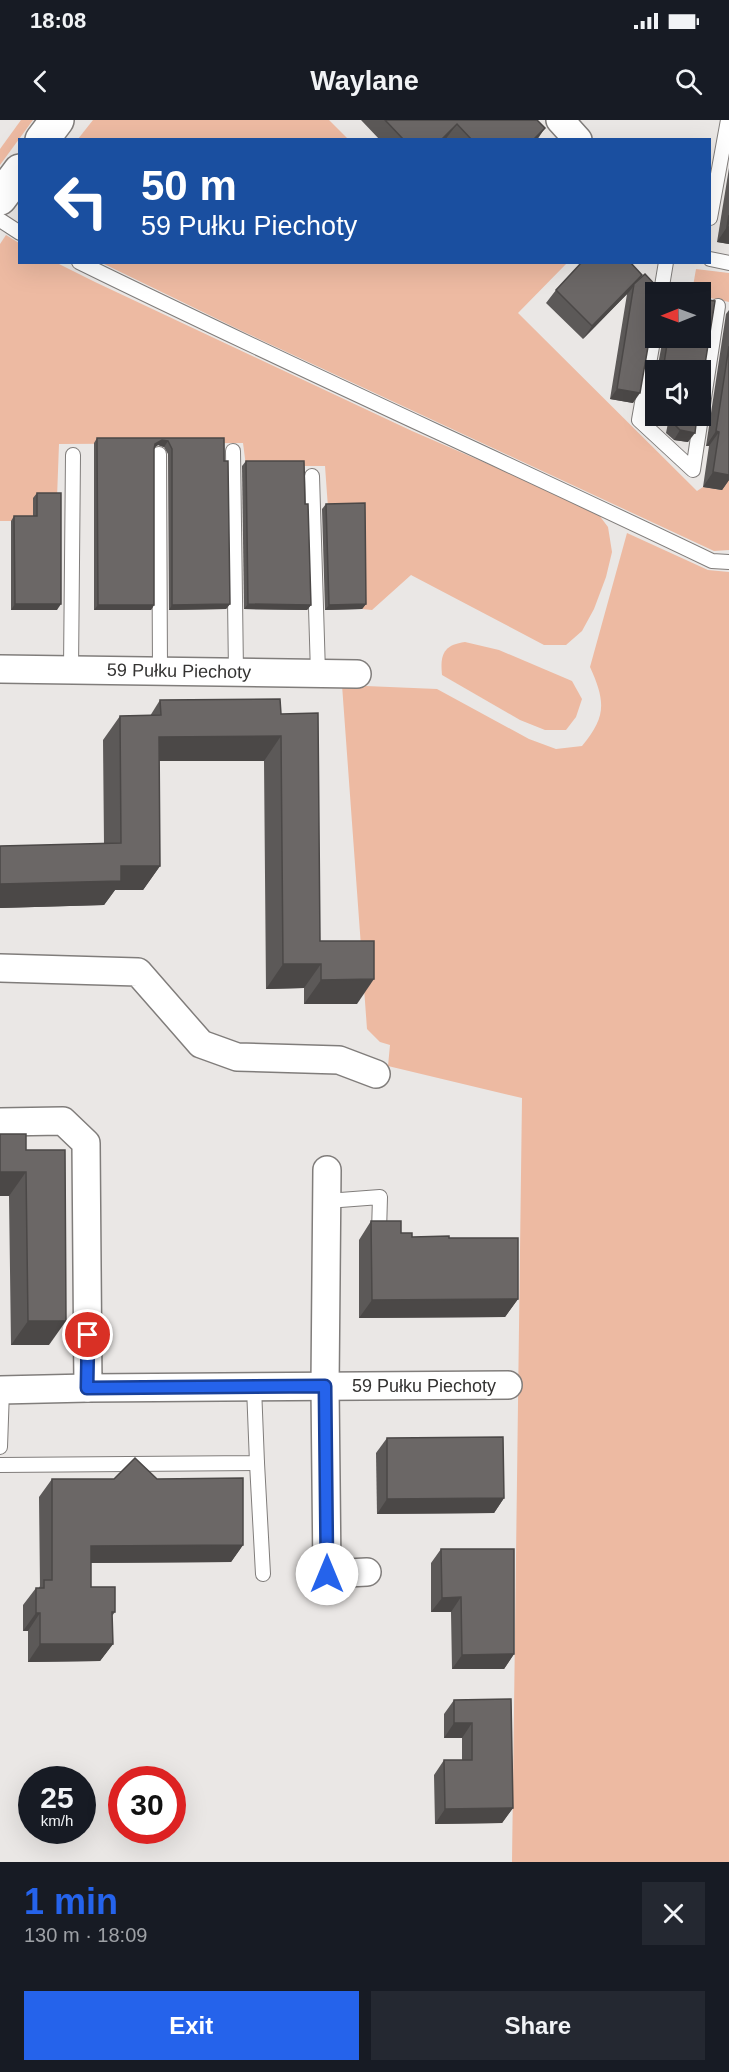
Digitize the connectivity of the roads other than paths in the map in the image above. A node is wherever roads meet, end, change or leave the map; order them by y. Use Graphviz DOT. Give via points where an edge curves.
graph roads {
  1 [pos="57,120"];
  2 [pos="560,120"];
  3 [pos="728,128"];
  4 [pos="44,138"];
  5 [pos="576,138"];
  6 [pos="18,174"];
  7 [pos="714,193"];
  8 [pos="729,195"];
  9 [pos="0,198"];
  10 [pos="711,212"];
  11 [pos="0,220"];
  12 [pos="18,232"];
  13 [pos="711,259"];
  14 [pos="729,263"];
  15 [pos="82,264"];
  16 [pos="666,264"];
  17 [pos="663,282"];
  18 [pos="718,306"];
  19 [pos="652,348"];
  20 [pos="233,451"];
  21 [pos="159,454"];
  22 [pos="73,455"];
  23 [pos="312,476"];
  24 [pos="729,562"];
  25 [pos="0,669"];
  26 [pos="70,670"];
  27 [pos="160,671"];
  28 [pos="236,672"];
  29 [pos="318,673"];
  30 [pos="357,674"];
  31 [pos="0,968"];
  32 [pos="376,1074"];
  33 [pos="0,1122"];
  34 [pos="327,1170"];
  35 [pos="327,1201"];
  36 [pos="379,1232"];
  37 [pos="508,1385"];
  38 [pos="325,1386"];
  39 [pos="254,1387"];
  40 [pos="87,1388"];
  41 [pos="1,1390"];
  42 [pos="0,1447"];
  43 [pos="257,1463"];
  44 [pos="0,1464"];
  45 [pos="367,1572"];
  46 [pos="263,1574"];
  1 -- 4 [label="street"];
  2 -- 5 [label="street"];
  3 -- 7 [label="lane"];
  6 -- 9 [label="street"];
  7 -- 8 [label="lane"];
  7 -- 10 [label="lane"];
  11 -- 12 [label="lane"];
  13 -- 14 [label="lane"];
  15 -- 24 [label="lane" via="712,561"];
  16 -- 17 [label="lane"];
  18 -- 19 [label="lane" via="693,470 639,420"];
  20 -- 28 [label="lane"];
  21 -- 27 [label="lane"];
  22 -- 26 [label="lane"];
  23 -- 29 [label="lane"];
  25 -- 26 [label="street, 59 Pułku Piechoty"];
  26 -- 27 [label="street, 59 Pułku Piechoty"];
  27 -- 28 [label="street, 59 Pułku Piechoty"];
  28 -- 29 [label="street, 59 Pułku Piechoty"];
  29 -- 30 [label="street, 59 Pułku Piechoty"];
  31 -- 32 [label="street" via="138,972 201,1044 237,1057 339,1060"];
  33 -- 40 [label="street" via="63,1121 86,1143"];
  34 -- 35 [label="street"];
  35 -- 36 [label="lane" via="380,1197"];
  35 -- 38 [label="street"];
  37 -- 38 [label="street, 59 Pułku Piechoty"];
  38 -- 39 [label="street, 59 Pułku Piechoty"];
  38 -- 45 [label="street" via="327,1574"];
  39 -- 40 [label="street, 59 Pułku Piechoty"];
  39 -- 43 [label="lane"];
  40 -- 41 [label="street, 59 Pułku Piechoty"];
  41 -- 42 [label="lane"];
  43 -- 44 [label="lane"];
  43 -- 46 [label="lane"];
}
